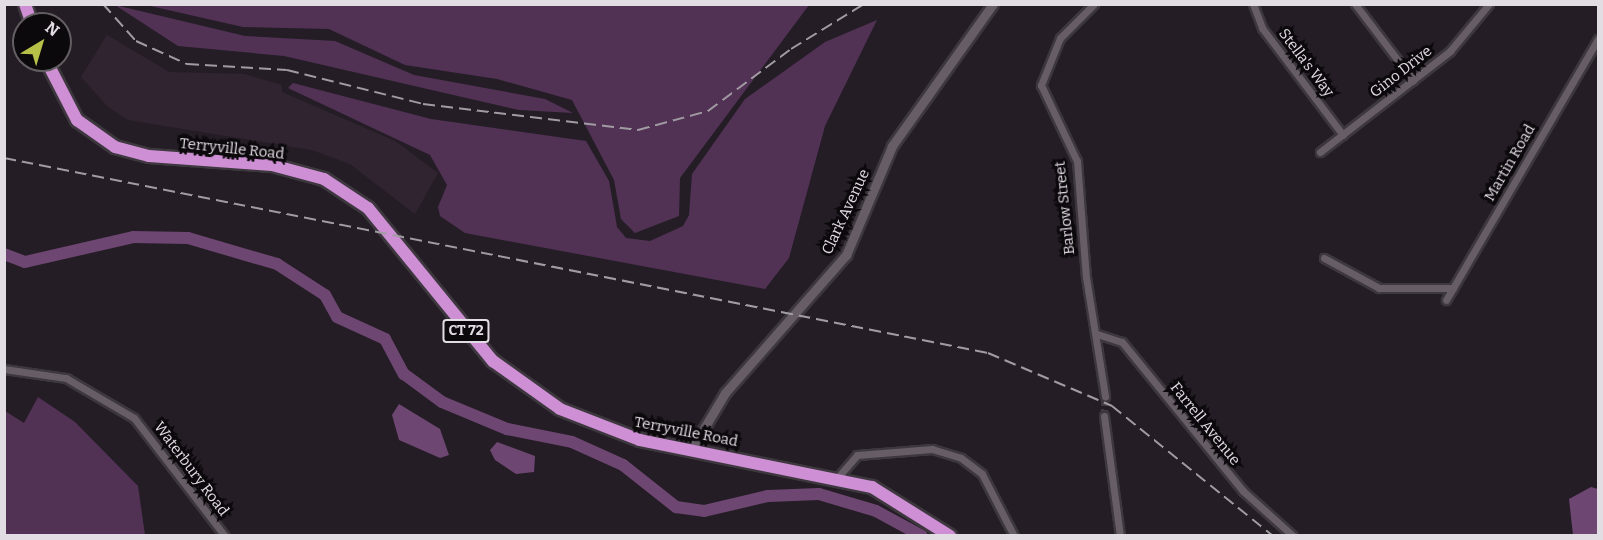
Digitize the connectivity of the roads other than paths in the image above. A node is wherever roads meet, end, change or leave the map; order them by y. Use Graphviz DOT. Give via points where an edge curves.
graph roads {
  1 [pos="993,4"];
  2 [pos="1094,4"];
  3 [pos="1253,4"];
  4 [pos="1355,4"];
  5 [pos="1489,4"];
  6 [pos="1599,39"];
  7 [pos="52,72"];
  8 [pos="1413,80"];
  9 [pos="1343,135"];
  10 [pos="1320,152"];
  11 [pos="1324,258"];
  12 [pos="1453,288"];
  13 [pos="1446,300"];
  14 [pos="1097,334"];
  15 [pos="4,369"];
  16 [pos="1105,396"];
  17 [pos="1104,416"];
  18 [pos="691,450"];
  19 [pos="838,477"];
  20 [pos="225,536"];
  21 [pos="950,536"];
  22 [pos="1014,536"];
  23 [pos="1120,536"];
  24 [pos="1293,536"];
  1 -- 18 [label="main road, Clark Avenue" via="892,146 846,255 724,393"];
  2 -- 14 [label="street, Barlow Street" via="1060,39 1041,85 1077,161 1086,277"];
  3 -- 9 [label="street, Stella's Way" via="1262,28"];
  4 -- 8 [label="street"];
  5 -- 8 [label="street, Gino Drive" via="1470,33"];
  6 -- 12 [label="street, Martin Road"];
  7 -- 18 [label="highway, Terryville Road / CT 72" via="77,120 115,147 148,156 272,165 324,179 368,207 404,246 445,307 492,361 526,387 600,427"];
  8 -- 9 [label="street, Gino Drive"];
  9 -- 10 [label="street, Gino Drive"];
  11 -- 12 [label="street" via="1379,288"];
  12 -- 13 [label="street, Martin Road"];
  14 -- 16 [label="street, Barlow Street"];
  14 -- 24 [label="street, Farrell Avenue" via="1122,342 1238,485"];
  15 -- 20 [label="street, Waterbury Road" via="66,378 134,418"];
  17 -- 23 [label="street"];
  18 -- 19 [label="highway, Terryville Road / CT 72"];
  19 -- 21 [label="highway, Terryville Road / CT 72" via="906,504"];
  19 -- 22 [label="street" via="857,455 932,449 961,458 982,474"];
}
